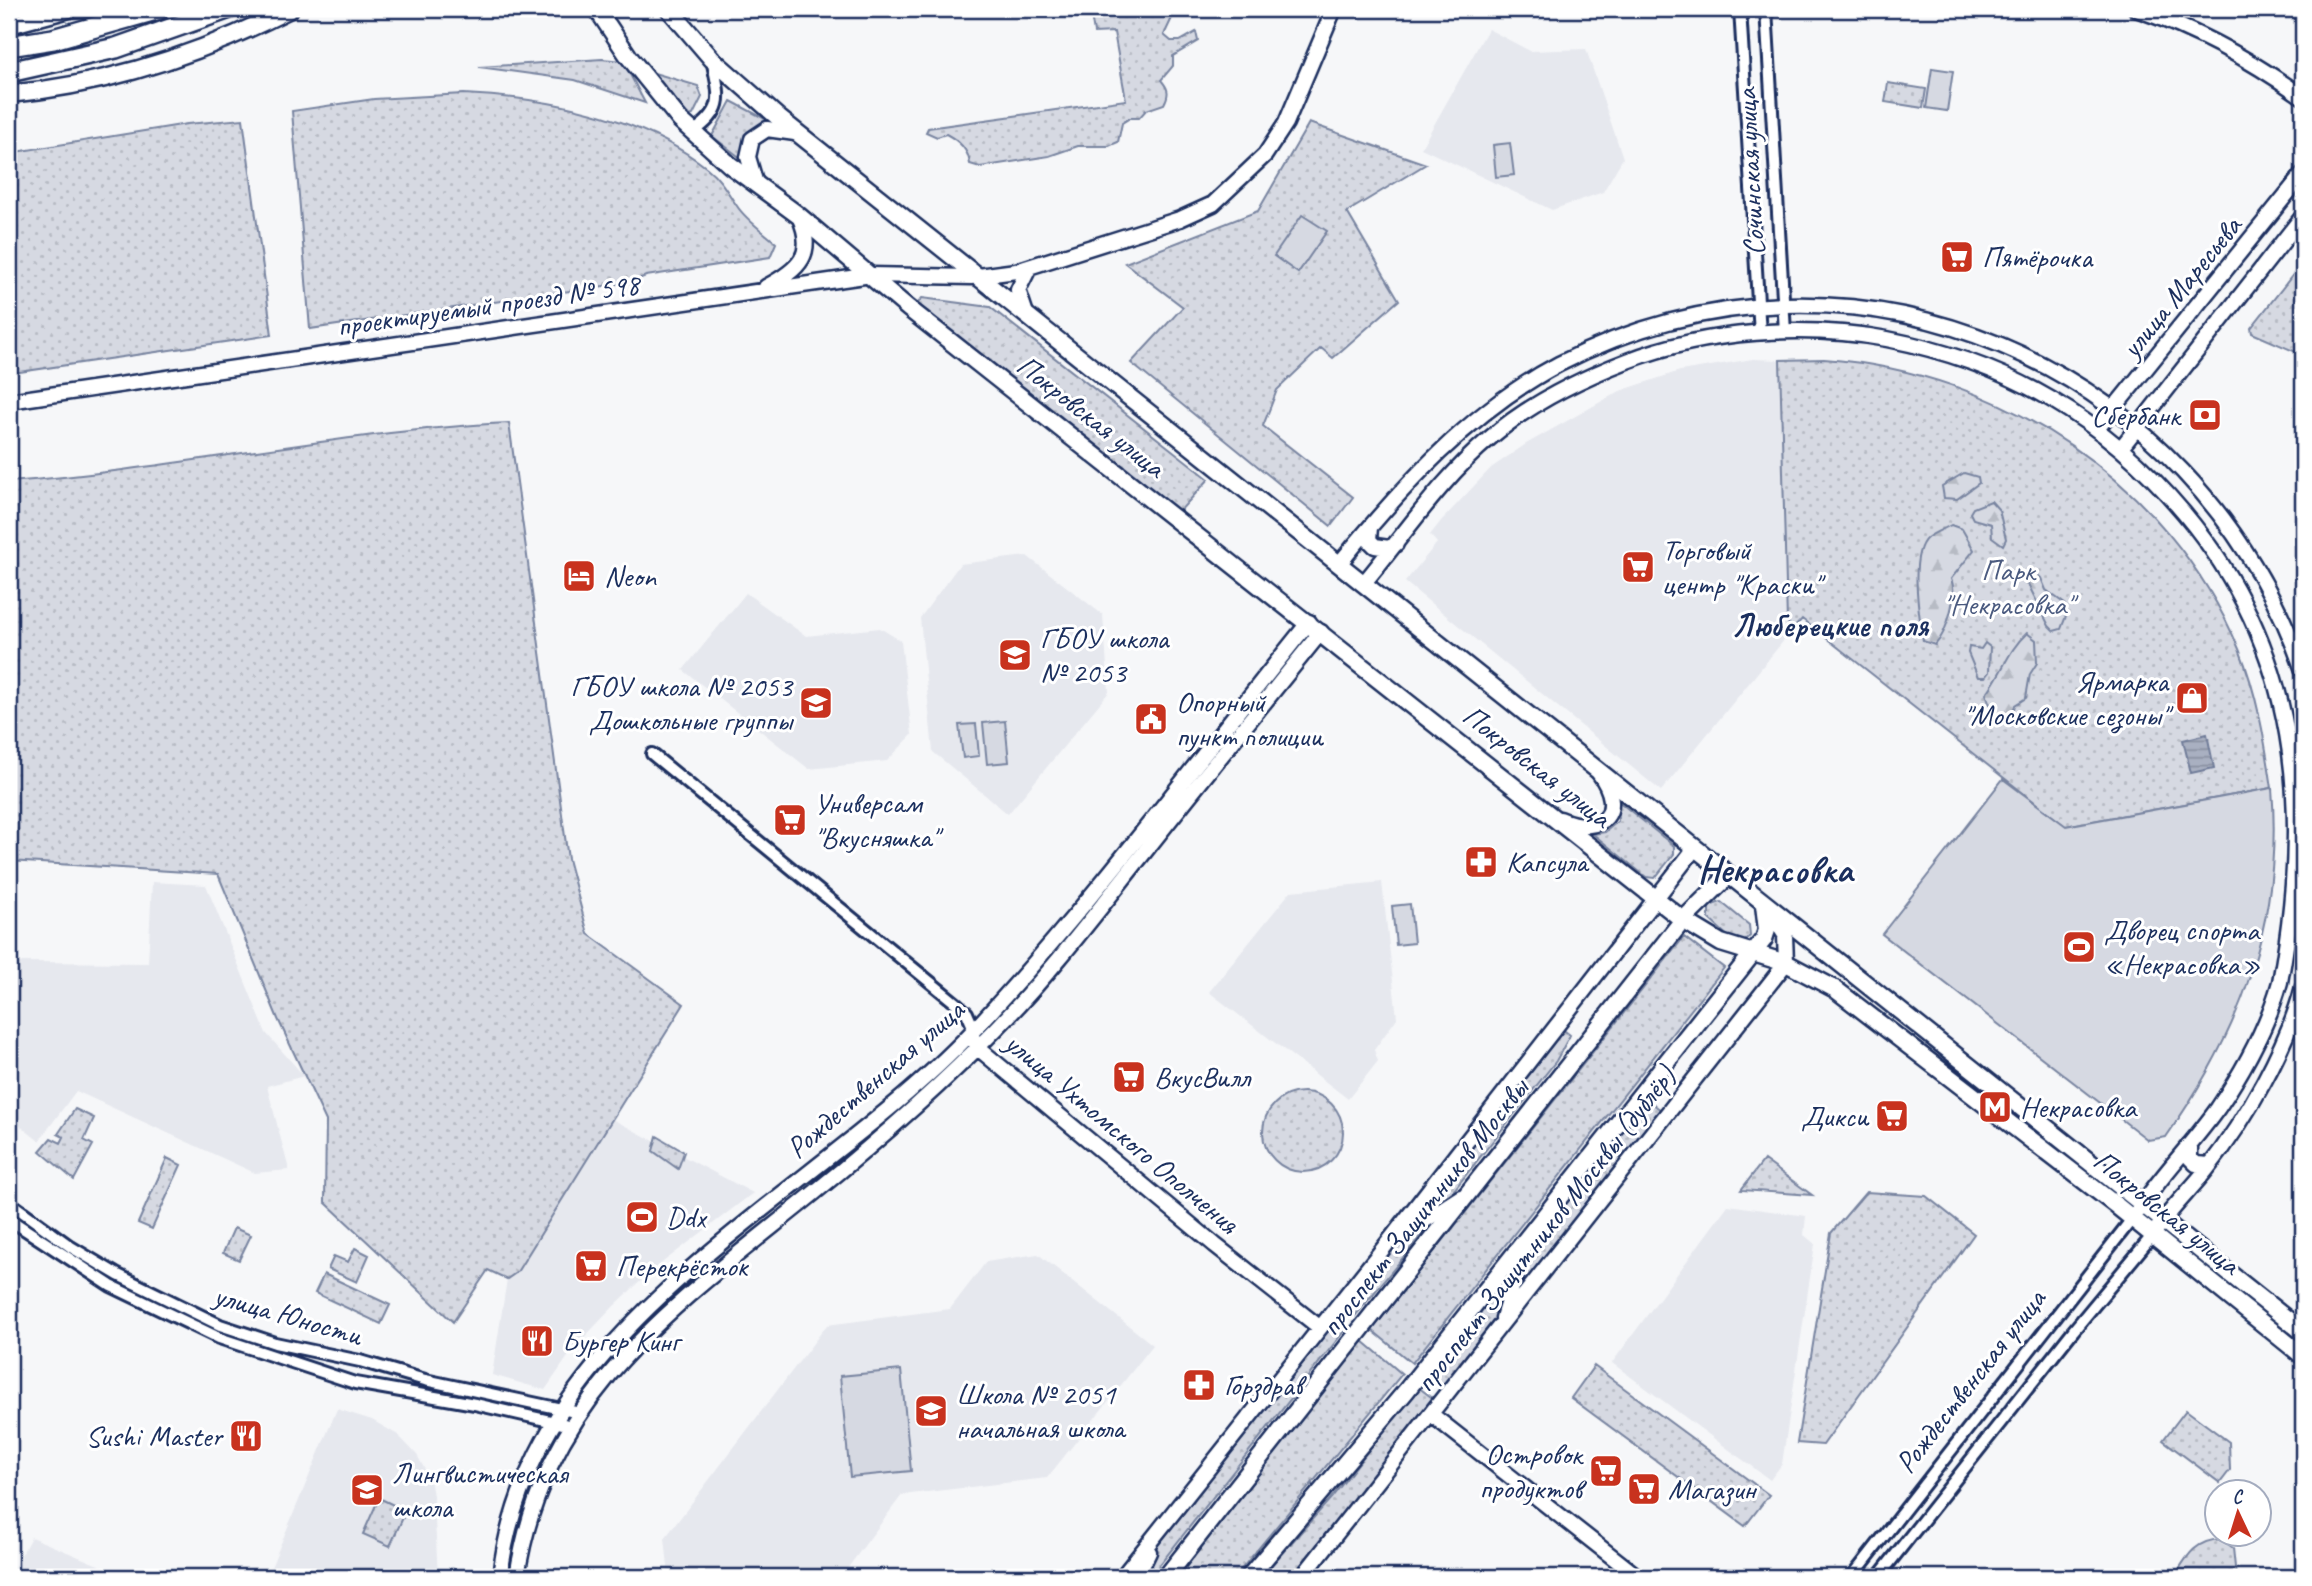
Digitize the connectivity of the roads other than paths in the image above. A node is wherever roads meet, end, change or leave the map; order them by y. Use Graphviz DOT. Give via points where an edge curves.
graph roads {
  1 [pos="69,9"];
  2 [pos="159,9"];
  3 [pos="227,9"];
  4 [pos="290,9"];
  5 [pos="597,9"];
  6 [pos="669,9"];
  7 [pos="1334,9"];
  8 [pos="1740,9"];
  9 [pos="1766,9"];
  10 [pos="2136,9"];
  11 [pos="9,25"];
  12 [pos="9,46"];
  13 [pos="712,60"];
  14 [pos="9,72"];
  15 [pos="9,94"];
  16 [pos="2303,97"];
  17 [pos="693,132"];
  18 [pos="803,136"];
  19 [pos="2303,174"];
  20 [pos="756,184"];
  21 [pos="798,215"];
  22 [pos="2303,216"];
  23 [pos="1029,268"];
  24 [pos="871,275"];
  25 [pos="976,276"];
  26 [pos="754,293"];
  27 [pos="1783,304"];
  28 [pos="1758,307"];
  29 [pos="1033,323"];
  30 [pos="1785,332"];
  31 [pos="1760,334"];
  32 [pos="2069,382"];
  33 [pos="9,401"];
  34 [pos="2054,401"];
  35 [pos="2114,410"];
  36 [pos="2137,428"];
  37 [pos="2098,429"];
  38 [pos="2121,448"];
  39 [pos="1370,527"];
  40 [pos="1398,542"];
  41 [pos="1339,564"];
  42 [pos="1363,584"];
  43 [pos="1315,627"];
  44 [pos="2303,670"];
  45 [pos="2298,729"];
  46 [pos="2300,752"];
  47 [pos="652,754"];
  48 [pos="1595,767"];
  49 [pos="1556,817"];
  50 [pos="1695,848"];
  51 [pos="1729,875"];
  52 [pos="1657,897"];
  53 [pos="1764,905"];
  54 [pos="1683,920"];
  55 [pos="1750,953"];
  56 [pos="1786,963"];
  57 [pos="2303,987"];
  58 [pos="974,1029"];
  59 [pos="978,1048"];
  60 [pos="2190,1144"];
  61 [pos="2210,1165"];
  62 [pos="1479,1183"];
  63 [pos="9,1202"];
  64 [pos="2137,1212"];
  65 [pos="9,1219"];
  66 [pos="2162,1221"];
  67 [pos="1528,1234"];
  68 [pos="2152,1236"];
  69 [pos="1386,1245"];
  70 [pos="2053,1317"];
  71 [pos="1501,1326"];
  72 [pos="1319,1327"];
  73 [pos="2073,1331"];
  74 [pos="2303,1332"];
  75 [pos="2303,1356"];
  76 [pos="360,1361"];
  77 [pos="355,1383"];
  78 [pos="1432,1415"];
  79 [pos="558,1416"];
  80 [pos="576,1420"];
  81 [pos="1160,1529"];
  82 [pos="500,1577"];
  83 [pos="517,1577"];
  84 [pos="1122,1577"];
  85 [pos="1137,1577"];
  86 [pos="1166,1577"];
  87 [pos="1249,1577"];
  88 [pos="1302,1577"];
  89 [pos="1638,1577"];
  90 [pos="1852,1577"];
  91 [pos="1878,1577"];
  1 -- 11 [label="main road"];
  2 -- 12 [label="highway" via="54,39"];
  3 -- 14 [label="highway" via="116,48"];
  4 -- 15 [label="main road" via="202,47 121,74"];
  5 -- 17 [label="main road, Покровская улица" via="629,57"];
  6 -- 13 [label="main road"];
  7 -- 23 [label="street, проектируемый проезд № 598" via="1286,123 1265,155 1213,204"];
  8 -- 28 [label="street, Сочинская улица"];
  9 -- 27 [label="street, Сочинская улица"];
  10 -- 16 [label="street" via="2220,48"];
  13 -- 17 [label="street" via="718,106 713,118"];
  13 -- 18 [label="main road, Покровская улица"];
  17 -- 20 [label="main road, Покровская улица"];
  18 -- 20 [label="street" via="775,128 755,135 747,151"];
  18 -- 25 [label="main road, Покровская улица"];
  19 -- 35 [label="street, улица Маресьева"];
  20 -- 21 [label="main road, Покровская улица"];
  21 -- 24 [label="main road, Покровская улица"];
  21 -- 26 [label="street" via="807,234 804,257 789,273"];
  22 -- 36 [label="street, улица Маресьева"];
  23 -- 25 [label="street, проектируемый проезд № 598"];
  23 -- 29 [label="street" via="1018,290 1021,306"];
  24 -- 25 [label="street, проектируемый проезд № 598"];
  24 -- 26 [label="street, проектируемый проезд № 598"];
  24 -- 43 [label="main road, Покровская улица"];
  25 -- 29 [label="main road, Покровская улица"];
  26 -- 33 [label="street, проектируемый проезд № 598"];
  27 -- 28 [label="street"];
  27 -- 30 [label="street, Сочинская улица"];
  27 -- 32 [label="street" via="1927,319 2026,354"];
  28 -- 31 [label="street, Сочинская улица"];
  28 -- 39 [label="street" via="1661,324 1558,365 1452,439"];
  29 -- 41 [label="main road, Покровская улица"];
  30 -- 31 [label="street"];
  30 -- 34 [label="street" via="1864,335 1931,348 1992,369"];
  31 -- 40 [label="street" via="1686,344 1629,360 1566,389 1490,437 1452,475"];
  32 -- 34 [label="street" via="2075,392 2071,401"];
  32 -- 35 [label="street"];
  34 -- 37 [label="street"];
  35 -- 36 [label="street"];
  35 -- 37 [label="street, улица Маресьева"];
  36 -- 38 [label="street, улица Маресьева"];
  36 -- 44 [label="street" via="2167,452 2223,518 2264,579 2289,628"];
  37 -- 38 [label="street"];
  38 -- 45 [label="street" via="2148,470 2229,571 2256,618"];
  39 -- 40 [label="street" via="1369,540 1375,546 1389,548"];
  39 -- 41 [label="street"];
  40 -- 42 [label="street"];
  41 -- 42 [label="main road, Покровская улица"];
  42 -- 48 [label="main road, Покровская улица"];
  43 -- 49 [label="main road, Покровская улица"];
  43 -- 58 [label="street, Рождественская улица" via="1034,964"];
  43 -- 59 [label="street, Рождественская улица" via="1096,913"];
  45 -- 46 [label="street"];
  46 -- 60 [label="street" via="2300,877 2279,987 2255,1044 2219,1107"];
  47 -- 58 [label="street, улица Ухтомского Ополчения" via="957,1004"];
  48 -- 49 [label="street" via="1610,796 1607,818 1588,827"];
  48 -- 50 [label="main road, Покровская улица"];
  49 -- 52 [label="main road, Покровская улица"];
  50 -- 51 [label="main road, Покровская улица"];
  50 -- 52 [label="street"];
  51 -- 53 [label="main road, Покровская улица"];
  51 -- 54 [label="main road, проспект Защитников Москвы"];
  52 -- 54 [label="main road, Покровская улица"];
  52 -- 69 [label="street"];
  53 -- 55 [label="main road" via="1767,930"];
  53 -- 56 [label="street" via="1785,935"];
  53 -- 64 [label="main road, Покровская улица"];
  54 -- 55 [label="main road, Покровская улица" via="1721,943"];
  54 -- 62 [label="main road, проспект Защитников Москвы"];
  55 -- 56 [label="main road, Покровская улица"];
  55 -- 67 [label="main road"];
  56 -- 64 [label="main road, Покровская улица" via="1835,989"];
  56 -- 71 [label="street, проспект Защитников Москвы (дублёр)"];
  57 -- 61 [label="street" via="2282,1045"];
  58 -- 59 [label="street, улица Ухтомского Ополчения"];
  58 -- 79 [label="street, Рождественская улица" via="941,1065 884,1114 643,1312 611,1343"];
  59 -- 72 [label="street, улица Ухтомского Ополчения"];
  59 -- 80 [label="street, Рождественская улица" via="893,1127 650,1328 596,1388"];
  60 -- 61 [label="street" via="2190,1158 2196,1164"];
  60 -- 64 [label="street"];
  61 -- 66 [label="street"];
  62 -- 69 [label="street"];
  62 -- 86 [label="main road, проспект Защитников Москвы"];
  63 -- 76 [label="street, улица Юности" via="118,1275 220,1325 275,1343"];
  64 -- 66 [label="main road, Покровская улица"];
  64 -- 68 [label="main road, Покровская улица"];
  64 -- 70 [label="street, Рождественская улица"];
  65 -- 77 [label="street, улица Юности" via="65,1258 157,1310 219,1338"];
  66 -- 68 [label="street"];
  66 -- 74 [label="main road, Покровская улица"];
  67 -- 71 [label="street"];
  67 -- 87 [label="main road" via="1406,1391"];
  68 -- 73 [label="street"];
  68 -- 75 [label="main road, Покровская улица"];
  69 -- 72 [label="street"];
  70 -- 73 [label="street"];
  70 -- 90 [label="street, Рождественская улица"];
  71 -- 78 [label="street, проспект Защитников Москвы (дублёр)"];
  72 -- 81 [label="street"];
  73 -- 91 [label="street"];
  76 -- 77 [label="street" via="372,1374 363,1383"];
  76 -- 79 [label="street, улица Юности"];
  77 -- 79 [label="street, улица Юности"];
  78 -- 88 [label="street, проспект Защитников Москвы (дублёр)"];
  78 -- 89 [label="street"];
  79 -- 80 [label="street, улица Юности"];
  79 -- 82 [label="street, Рождественская улица" via="516,1510"];
  80 -- 83 [label="street, Рождественская улица" via="533,1516"];
  81 -- 84 [label="street"];
  81 -- 85 [label="street"];
}
